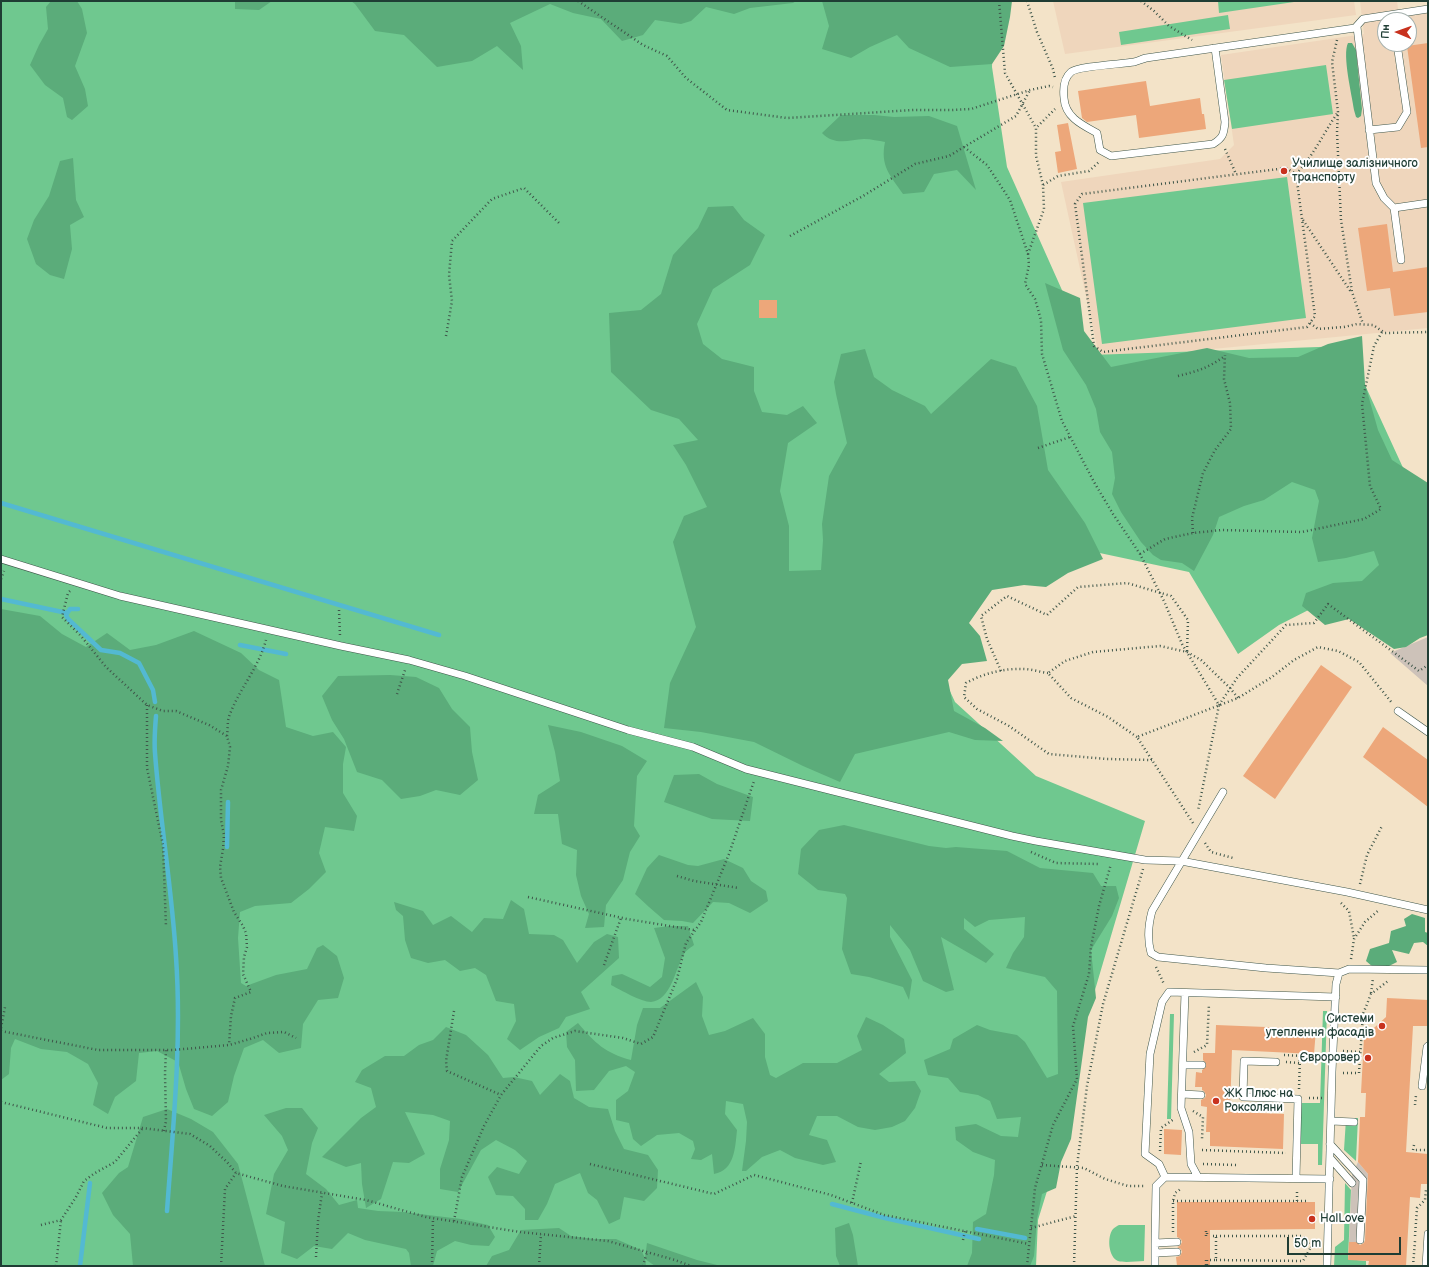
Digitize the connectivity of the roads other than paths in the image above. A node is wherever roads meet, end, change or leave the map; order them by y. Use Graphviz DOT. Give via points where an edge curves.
graph roads {
  1 [pos="1428,9"];
  2 [pos="1415,12"];
  3 [pos="1377,18"];
  4 [pos="1357,27"];
  5 [pos="1212,49"];
  6 [pos="1398,52"];
  7 [pos="1369,130"];
  8 [pos="1428,203"];
  9 [pos="1394,208"];
  10 [pos="1401,260"];
  11 [pos="1,559"];
  12 [pos="1398,711"];
  13 [pos="1428,732"];
  14 [pos="1224,792"];
  15 [pos="1182,861"];
  16 [pos="1428,910"];
  17 [pos="1428,970"];
  18 [pos="1339,973"];
  19 [pos="1185,992"];
  20 [pos="1336,997"];
  21 [pos="1428,1046"];
  22 [pos="1276,1058"];
  23 [pos="1186,1065"];
  24 [pos="1202,1065"];
  25 [pos="1422,1086"];
  26 [pos="1185,1095"];
  27 [pos="1201,1095"];
  28 [pos="1331,1121"];
  29 [pos="1354,1122"];
  30 [pos="1330,1144"];
  31 [pos="1330,1158"];
  32 [pos="1165,1177"];
  33 [pos="1198,1177"];
  34 [pos="1296,1178"];
  35 [pos="1330,1179"];
  36 [pos="1352,1183"];
  37 [pos="1428,1234"];
  38 [pos="1360,1240"];
  39 [pos="1155,1242"];
  40 [pos="1177,1242"];
  41 [pos="1155,1252"];
  42 [pos="1177,1252"];
  43 [pos="1427,1255"];
  44 [pos="1155,1266"];
  45 [pos="1327,1266"];
  46 [pos="1426,1266"];
  1 -- 2 [label="lane"];
  3 -- 4 [label="lane" via="1364,19"];
  4 -- 5 [label="lane"];
  4 -- 7 [label="lane"];
  5 -- 5 [label="lane" via="1072,71 1066,78 1063,90 1064,104 1071,116 1081,125 1097,133 1100,150 1111,156 1213,144 1220,140 1225,122"];
  6 -- 7 [label="lane" via="1407,112 1398,127"];
  7 -- 9 [label="lane" via="1376,183 1384,198"];
  8 -- 9 [label="lane"];
  9 -- 10 [label="lane"];
  11 -- 15 [label="lane" via="120,596 409,660 628,730 694,747 746,769 1036,842 1145,860"];
  12 -- 13 [label="lane"];
  14 -- 15 [label="lane"];
  15 -- 16 [label="lane"];
  15 -- 18 [label="lane" via="1152,911 1148,926 1151,954 1158,958"];
  17 -- 18 [label="lane" via="1349,969"];
  18 -- 20 [label="lane"];
  19 -- 20 [label="lane"];
  19 -- 23 [label="lane"];
  19 -- 32 [label="lane" via="1169,992 1162,1002 1150,1054 1145,1154 1159,1164"];
  20 -- 28 [label="lane"];
  21 -- 25 [label="lane"];
  22 -- 34 [label="lane" via="1244,1061 1243,1097 1298,1098"];
  23 -- 24 [label="lane"];
  23 -- 26 [label="lane"];
  26 -- 27 [label="lane"];
  26 -- 33 [label="lane" via="1181,1108 1189,1132 1191,1164"];
  28 -- 29 [label="lane"];
  28 -- 30 [label="lane"];
  30 -- 31 [label="lane"];
  30 -- 38 [label="lane" via="1363,1180"];
  31 -- 35 [label="lane"];
  31 -- 36 [label="lane"];
  32 -- 33 [label="lane"];
  32 -- 39 [label="lane" via="1156,1186"];
  33 -- 34 [label="lane"];
  34 -- 35 [label="lane"];
  35 -- 45 [label="lane"];
  37 -- 43 [label="lane"];
  39 -- 40 [label="lane"];
  39 -- 41 [label="lane"];
  41 -- 42 [label="lane"];
  41 -- 44 [label="lane"];
  43 -- 46 [label="lane"];
}
